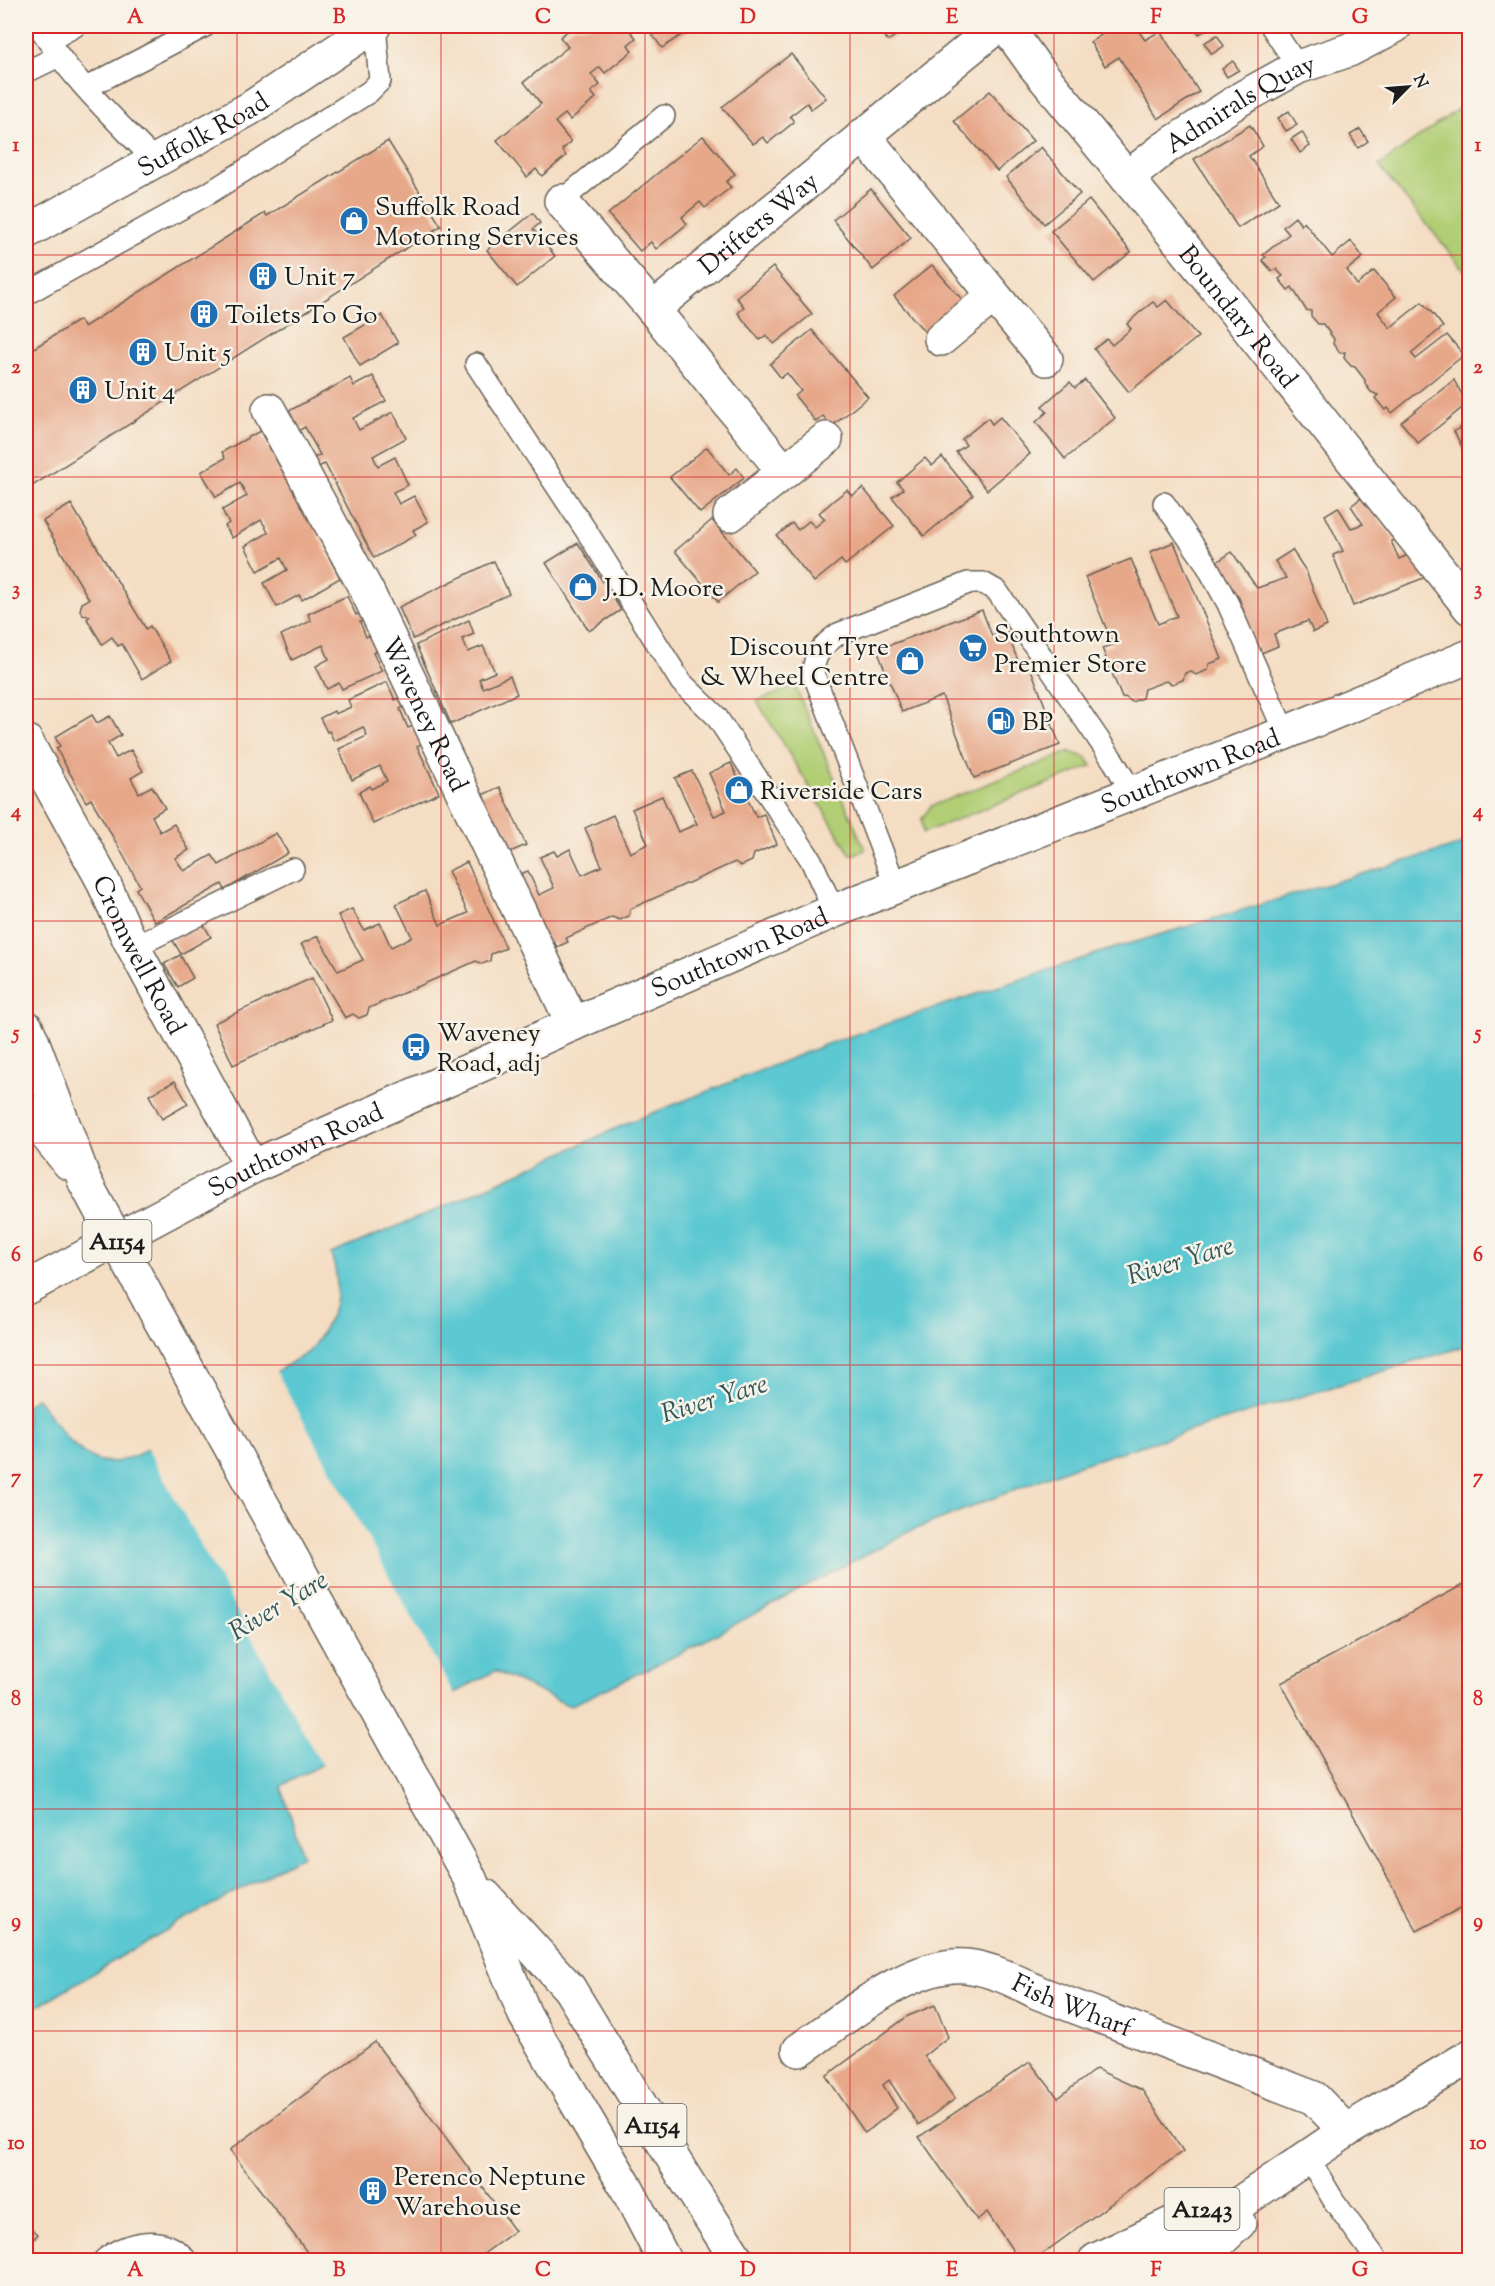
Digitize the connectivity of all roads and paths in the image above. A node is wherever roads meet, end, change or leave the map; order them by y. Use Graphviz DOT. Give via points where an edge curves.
graph roads {
  1 [pos="75,26"];
  2 [pos="205,26"];
  3 [pos="375,26"];
  4 [pos="997,26"];
  5 [pos="1006,26"];
  6 [pos="1271,26"];
  7 [pos="1395,26"];
  8 [pos="49,41"];
  9 [pos="1298,67"];
  10 [pos="26,72"];
  11 [pos="86,88"];
  12 [pos="664,116"];
  13 [pos="863,135"];
  14 [pos="156,162"];
  15 [pos="1127,178"];
  16 [pos="561,201"];
  17 [pos="26,232"];
  18 [pos="26,294"];
  19 [pos="993,296"];
  20 [pos="654,309"];
  21 [pos="941,339"];
  22 [pos="1046,359"];
  23 [pos="476,364"];
  24 [pos="269,410"];
  25 [pos="826,439"];
  26 [pos="784,472"];
  27 [pos="1164,503"];
  28 [pos="730,515"];
  29 [pos="1470,608"];
  30 [pos="1470,656"];
  31 [pos="1285,733"];
  32 [pos="26,741"];
  33 [pos="1133,794"];
  34 [pos="293,869"];
  35 [pos="896,887"];
  36 [pos="834,911"];
  37 [pos="134,947"];
  38 [pos="573,1024"];
  39 [pos="26,1027"];
  40 [pos="26,1110"];
  41 [pos="252,1167"];
  42 [pos="85,1182"];
  43 [pos="26,1288"];
  44 [pos="470,1879"];
  45 [pos="799,2050"];
  46 [pos="1470,2056"];
  47 [pos="1346,2131"];
  48 [pos="1308,2157"];
  49 [pos="662,2258"];
  50 [pos="104,2260"];
  51 [pos="186,2260"];
  52 [pos="737,2260"];
  53 [pos="1096,2260"];
  54 [pos="1156,2260"];
  55 [pos="1200,2260"];
  56 [pos="1377,2260"];
  1 -- 8 [label="lane"];
  2 -- 11 [label="lane"];
  3 -- 14 [label="street, Suffolk Road" via="249,109"];
  3 -- 18 [label="lane" via="380,81 369,93 209,193"];
  4 -- 13 [label="street, Drifters Way"];
  5 -- 15 [label="street, Boundary Road"];
  6 -- 9 [label="lane"];
  7 -- 9 [label="street, Admirals Quay" via="1349,50"];
  8 -- 10 [label="lane"];
  8 -- 11 [label="lane"];
  9 -- 15 [label="street, Admirals Quay" via="1242,98"];
  11 -- 14 [label="lane"];
  12 -- 16 [label="lane"];
  13 -- 19 [label="street"];
  13 -- 20 [label="street, Drifters Way"];
  14 -- 17 [label="street, Suffolk Road"];
  15 -- 29 [label="street, Boundary Road"];
  16 -- 20 [label="street"];
  19 -- 21 [label="street"];
  19 -- 22 [label="street"];
  20 -- 26 [label="street"];
  23 -- 36 [label="lane" via="681,682 716,716 812,860"];
  24 -- 38 [label="street, Waveney Road" via="367,591"];
  25 -- 26 [label="street"];
  26 -- 28 [label="street"];
  27 -- 31 [label="lane" via="1205,562 1228,604"];
  30 -- 31 [label="street, Southtown Road"];
  31 -- 33 [label="street, Southtown Road"];
  32 -- 37 [label="street, Cromwell Road" via="101,877"];
  33 -- 35 [label="street, Southtown Road"];
  33 -- 35 [label="lane" via="996,591 968,582 838,634 823,645 814,661 813,674"];
  34 -- 37 [label="lane"];
  35 -- 36 [label="street, Southtown Road"];
  36 -- 38 [label="street, Southtown Road"];
  37 -- 41 [label="street, Cromwell Road"];
  38 -- 41 [label="street, Southtown Road"];
  39 -- 42 [label="street, A1154"];
  40 -- 42 [label="street, A1154"];
  41 -- 43 [label="street, Southtown Road"];
  42 -- 44 [label="street, A1154, bridge"];
  44 -- 49 [label="street, A1154" via="525,2015 625,2185"];
  44 -- 52 [label="street, A1154" via="569,1988"];
  45 -- 47 [label="street, Fish Wharf" via="886,1990 930,1969 965,1966 1003,1975 1039,1993 1314,2098"];
  46 -- 47 [label="street, A1243"];
  47 -- 48 [label="street, A1243"];
  48 -- 53 [label="street, A1243"];
  48 -- 54 [label="street, A1243"];
  48 -- 55 [label="street, A1243"];
  48 -- 56 [label="lane"];
  50 -- 51 [label="lane" via="138,2243 164,2244"];
}
